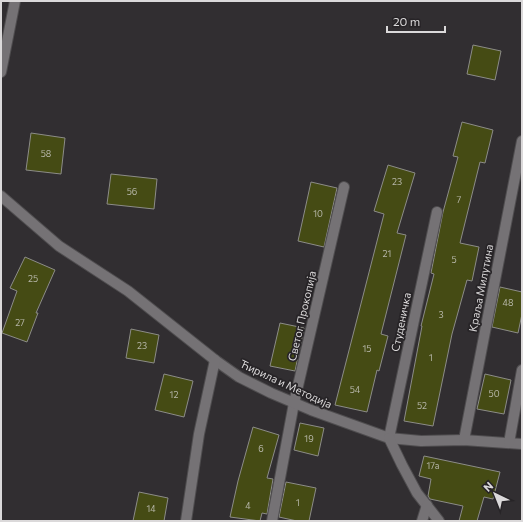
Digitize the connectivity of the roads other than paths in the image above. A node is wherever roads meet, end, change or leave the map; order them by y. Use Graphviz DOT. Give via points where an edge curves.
graph roads {
  1 [pos="16,1"];
  2 [pos="1,72"];
  3 [pos="522,141"];
  4 [pos="344,187"];
  5 [pos="1,196"];
  6 [pos="437,212"];
  7 [pos="214,360"];
  8 [pos="522,370"];
  9 [pos="294,403"];
  10 [pos="389,438"];
  11 [pos="464,440"];
  12 [pos="509,443"];
  13 [pos="522,444"];
  14 [pos="427,506"];
  15 [pos="186,521"];
  16 [pos="272,521"];
  17 [pos="422,521"];
  18 [pos="439,521"];
  1 -- 2 [label="street"];
  3 -- 11 [label="street, Краља Милутина"];
  4 -- 9 [label="street, Светог Прокопија"];
  5 -- 7 [label="street, Ћирила и Методија" via="59,246 128,291"];
  6 -- 10 [label="street, Студеничка"];
  7 -- 9 [label="street, Ћирила и Методија"];
  7 -- 15 [label="street" via="200,427"];
  8 -- 12 [label="street"];
  9 -- 10 [label="street, Ћирила и Методија"];
  9 -- 16 [label="street, Светог Прокопија"];
  10 -- 11 [label="street, Ћирила и Методија" via="421,441"];
  10 -- 14 [label="street" via="417,493"];
  11 -- 12 [label="street, Ћирила и Методија"];
  12 -- 13 [label="street, Ћирила и Методија"];
  14 -- 17 [label="street"];
  14 -- 18 [label="street"];
}
